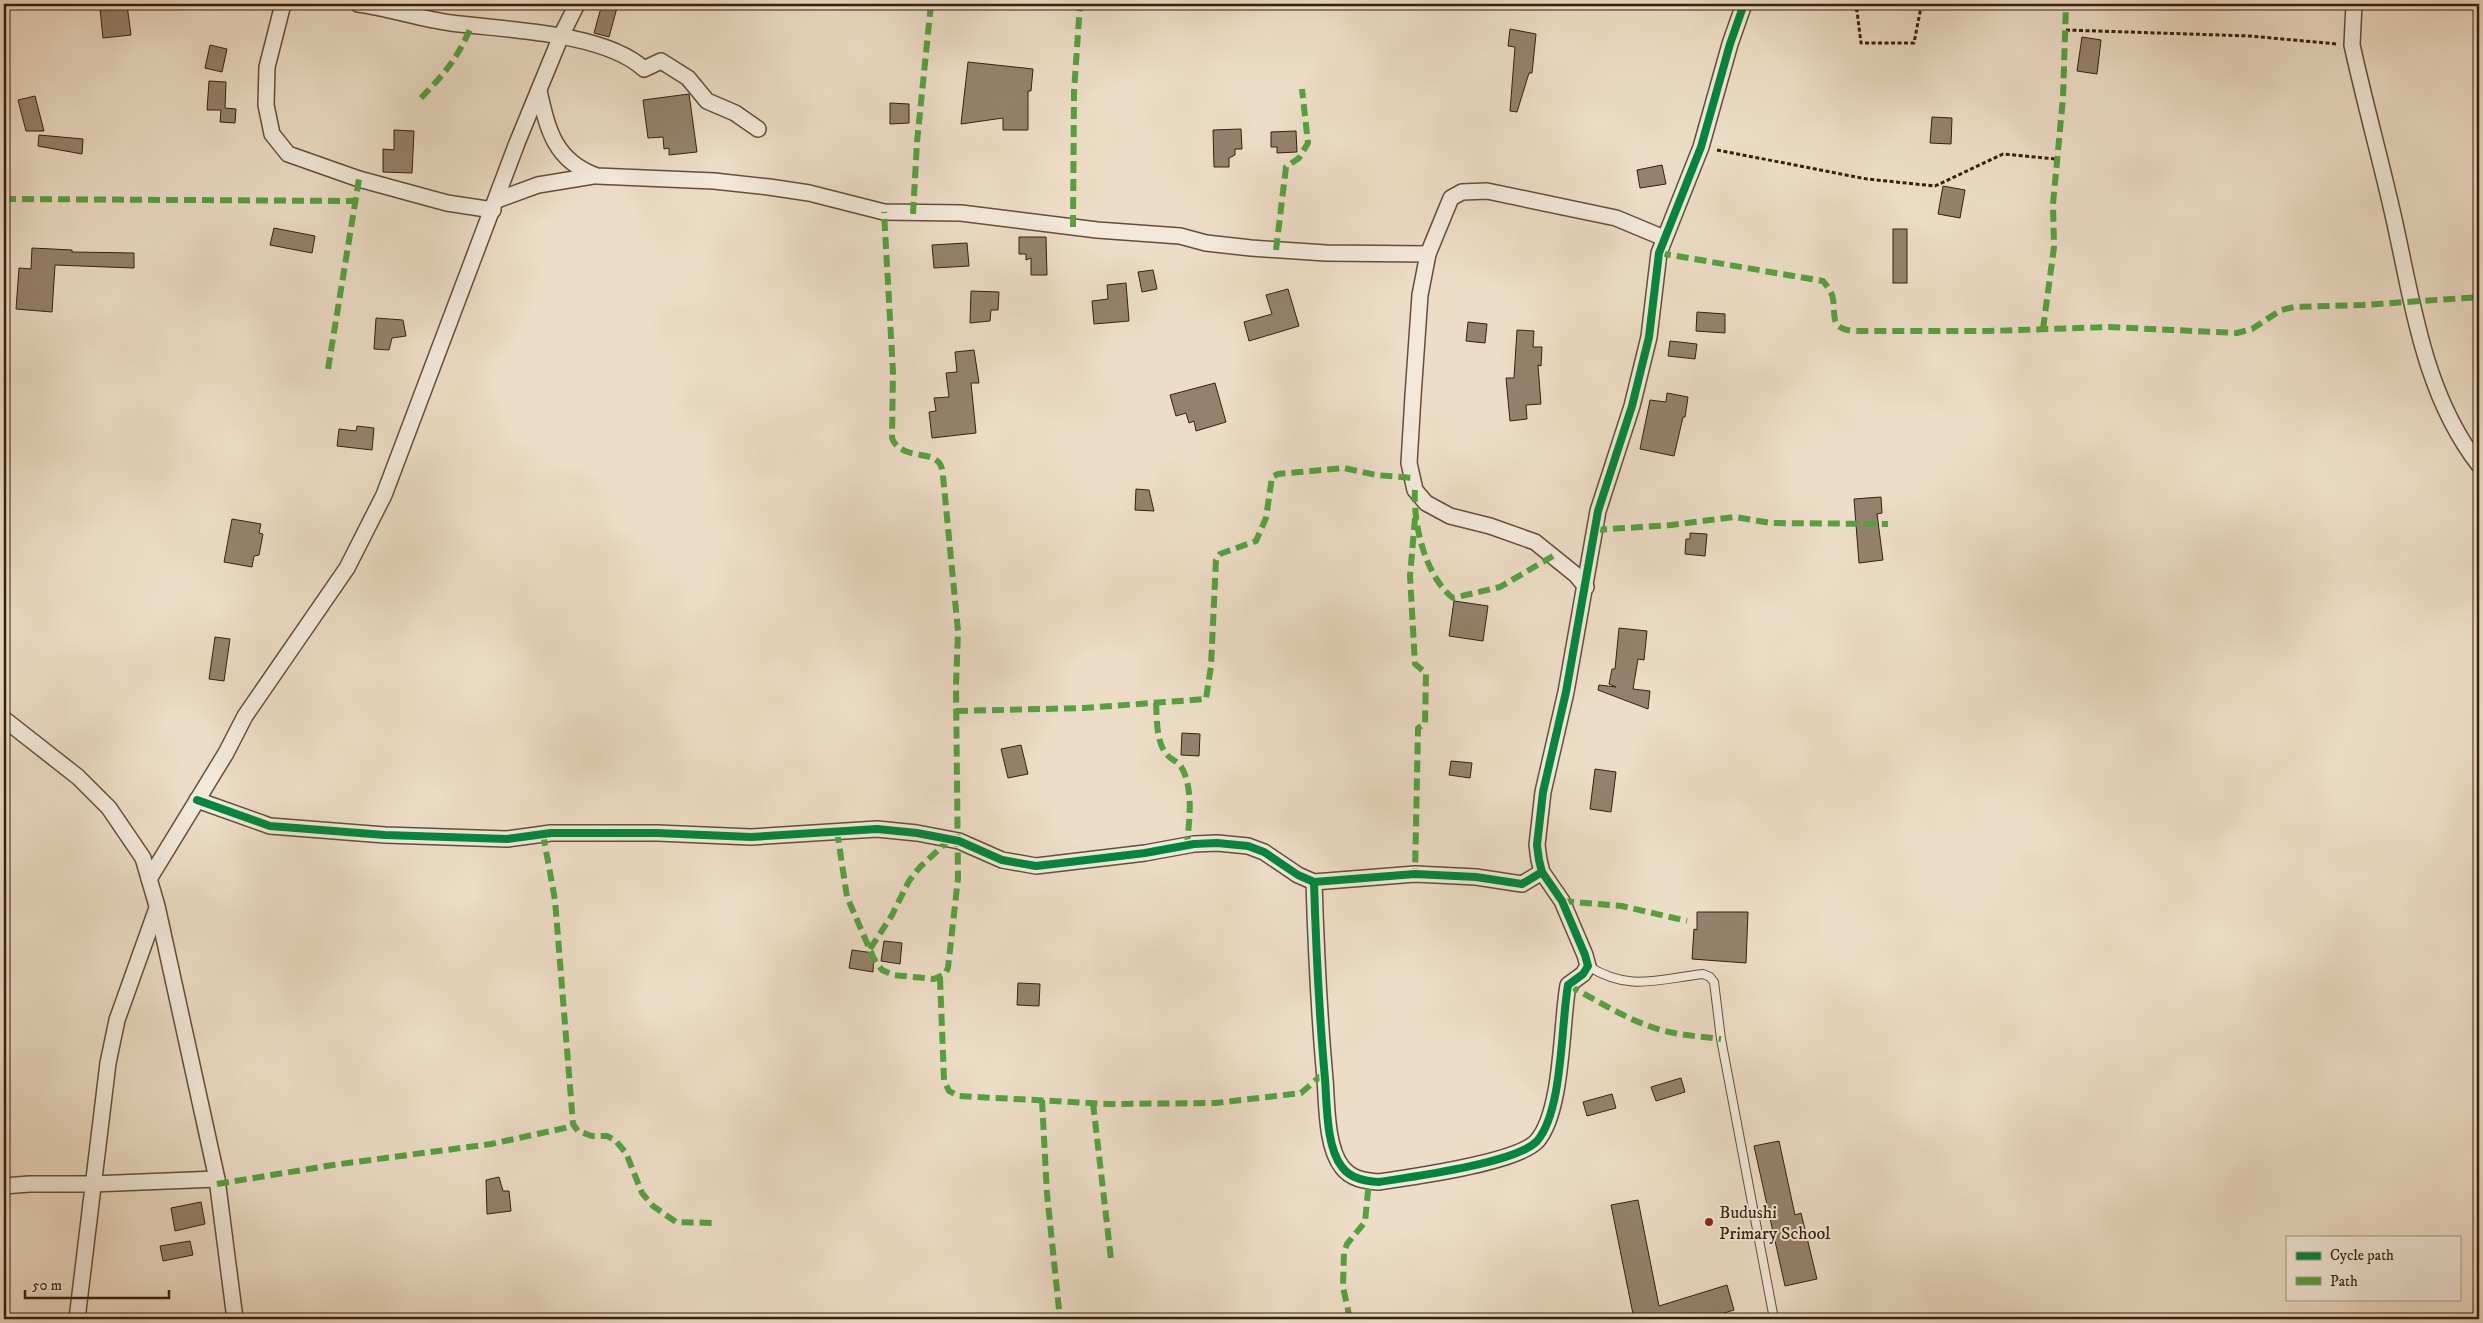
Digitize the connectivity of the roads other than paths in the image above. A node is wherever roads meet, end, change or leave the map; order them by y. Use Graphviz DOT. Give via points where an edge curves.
graph roads {
  1 [pos="283,4"];
  2 [pos="358,4"];
  3 [pos="577,4"];
  4 [pos="1744,4"];
  5 [pos="2354,4"];
  6 [pos="561,36"];
  7 [pos="539,91"];
  8 [pos="758,129"];
  9 [pos="597,176"];
  10 [pos="495,205"];
  11 [pos="1664,238"];
  12 [pos="1428,254"];
  13 [pos="2479,465"];
  14 [pos="1586,587"];
  15 [pos="4,719"];
  16 [pos="197,800"];
  17 [pos="1542,872"];
  18 [pos="149,880"];
  19 [pos="1314,882"];
  20 [pos="157,906"];
  21 [pos="1588,966"];
  22 [pos="217,1179"];
  23 [pos="92,1184"];
  24 [pos="4,1186"];
  25 [pos="77,1319"];
  26 [pos="235,1319"];
  27 [pos="1774,1319"];
  1 -- 10 [label="street" via="267,67 266,105 272,134 288,154 359,179 447,203"];
  2 -- 6 [label="street" via="450,23"];
  3 -- 6 [label="street"];
  4 -- 11 [label="street" via="1701,146"];
  5 -- 13 [label="street" via="2352,45 2423,351 2442,403"];
  6 -- 7 [label="street"];
  6 -- 8 [label="street" via="622,54 644,69 661,61 688,78 707,101 736,113"];
  7 -- 9 [label="street" via="546,126 558,148 579,169"];
  7 -- 10 [label="street"];
  9 -- 10 [label="street" via="538,185"];
  9 -- 12 [label="street" via="769,187 809,193 884,212 961,212 1098,230 1180,236 1206,243 1251,248 1326,254"];
  10 -- 16 [label="street" via="384,495 347,568 245,716"];
  11 -- 12 [label="street" via="1616,218 1588,211 1473,191 1451,198"];
  11 -- 14 [label="street" via="1655,274 1649,337 1632,406 1598,511"];
  12 -- 14 [label="street" via="1420,295 1409,463 1415,490 1426,503 1450,516 1535,542"];
  14 -- 17 [label="street" via="1543,792 1537,845"];
  15 -- 18 [label="street" via="78,777 109,808 143,858"];
  16 -- 18 [label="street"];
  16 -- 19 [label="street" via="270,826 385,835 507,839 551,833 657,833 751,837 884,830 959,841 1002,860 1036,866 1194,844 1237,844 1264,852"];
  17 -- 19 [label="street" via="1522,884 1476,877 1415,874"];
  17 -- 21 [label="street" via="1562,901"];
  18 -- 20 [label="street"];
  19 -- 21 [label="street" via="1319,1012 1329,1130 1341,1167 1359,1180 1379,1182 1493,1160 1536,1142 1550,1114 1557,1084 1568,985"];
  20 -- 22 [label="street"];
  20 -- 23 [label="street" via="117,1020"];
  21 -- 27 [label="lane" via="1619,980 1643,982 1703,974 1714,982 1721,1039"];
  22 -- 23 [label="street"];
  22 -- 26 [label="street"];
  23 -- 24 [label="street"];
  23 -- 25 [label="street"];
}
